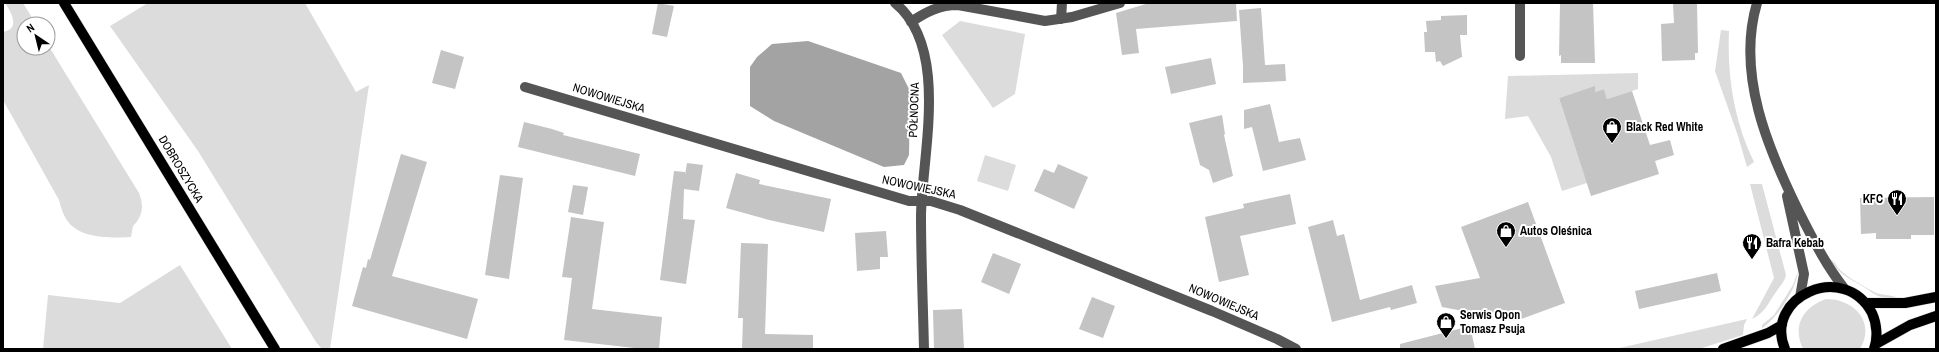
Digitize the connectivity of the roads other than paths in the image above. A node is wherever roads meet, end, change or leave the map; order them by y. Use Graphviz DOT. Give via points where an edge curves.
graph roads {
  1 [pos="64,3"];
  2 [pos="895,3"];
  3 [pos="1062,3"];
  4 [pos="1120,3"];
  5 [pos="1520,3"];
  6 [pos="1757,3"];
  7 [pos="1061,19"];
  8 [pos="911,22"];
  9 [pos="1520,56"];
  10 [pos="525,87"];
  11 [pos="1782,178"];
  12 [pos="922,202"];
  13 [pos="1844,288"];
  14 [pos="1800,297"];
  15 [pos="1936,297"];
  16 [pos="1867,303"];
  17 [pos="1936,316"];
  18 [pos="1782,325"];
  19 [pos="1875,347"];
  20 [pos="275,349"];
  21 [pos="924,349"];
  22 [pos="1296,349"];
  23 [pos="1723,349"];
  24 [pos="1786,349"];
  1 -- 20 [label="main road, DOBROSZYCKA"];
  2 -- 8 [label="street, PÓŁNOCNA"];
  3 -- 7 [label="street"];
  4 -- 7 [label="street"];
  5 -- 9 [label="street"];
  6 -- 11 [label="street" via="1751,35 1753,83 1764,129"];
  7 -- 8 [label="street" via="1034,20 947,5"];
  8 -- 12 [label="street, PÓŁNOCNA" via="924,54 929,93"];
  10 -- 12 [label="street, NOWOWIEJSKA" via="909,201"];
  11 -- 13 [label="street" via="1822,257"];
  11 -- 14 [label="street" via="1804,274"];
  12 -- 21 [label="street, PÓŁNOCNA"];
  12 -- 22 [label="street, NOWOWIEJSKA" via="930,201 967,212 1212,311"];
  13 -- 14 [label="main road" via="1821,287"];
  13 -- 16 [label="main road"];
  14 -- 18 [label="main road" via="1791,306"];
  15 -- 16 [label="main road" via="1905,303"];
  16 -- 19 [label="main road" via="1874,316 1877,330"];
  17 -- 19 [label="main road" via="1910,325"];
  18 -- 23 [label="main road" via="1768,333"];
  18 -- 24 [label="main road"];
}
